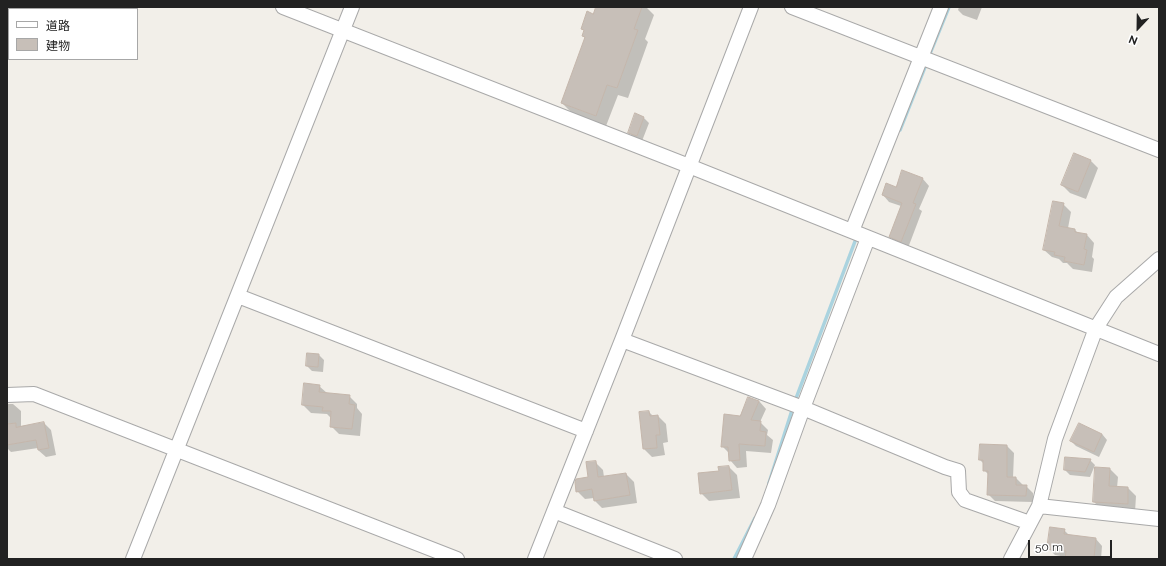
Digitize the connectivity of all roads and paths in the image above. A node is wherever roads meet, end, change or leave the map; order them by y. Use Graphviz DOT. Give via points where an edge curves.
graph roads {
  1 [pos="283,7"];
  2 [pos="352,7"];
  3 [pos="751,7"];
  4 [pos="792,7"];
  5 [pos="940,7"];
  6 [pos="343,30"];
  7 [pos="921,57"];
  8 [pos="1159,150"];
  9 [pos="690,166"];
  10 [pos="852,231"];
  11 [pos="868,238"];
  12 [pos="1159,259"];
  13 [pos="238,296"];
  14 [pos="1096,328"];
  15 [pos="622,340"];
  16 [pos="1159,354"];
  17 [pos="7,396"];
  18 [pos="803,408"];
  19 [pos="586,431"];
  20 [pos="176,449"];
  21 [pos="1039,506"];
  22 [pos="554,511"];
  23 [pos="1159,519"];
  24 [pos="1030,523"];
  25 [pos="133,559"];
  26 [pos="457,559"];
  27 [pos="535,559"];
  28 [pos="675,559"];
  29 [pos="744,559"];
  30 [pos="1011,559"];
  1 -- 6 [label="street"];
  2 -- 6 [label="street"];
  3 -- 9 [label="street"];
  4 -- 7 [label="street"];
  5 -- 7 [label="street"];
  6 -- 9 [label="street"];
  6 -- 13 [label="street"];
  7 -- 8 [label="street"];
  7 -- 10 [label="street"];
  9 -- 10 [label="street"];
  9 -- 15 [label="street"];
  10 -- 11 [label="street"];
  11 -- 14 [label="street"];
  11 -- 18 [label="street"];
  12 -- 14 [label="street" via="1116,297"];
  13 -- 19 [label="street"];
  13 -- 20 [label="street"];
  14 -- 16 [label="street"];
  14 -- 21 [label="street" via="1054,439"];
  15 -- 18 [label="street"];
  15 -- 19 [label="street"];
  17 -- 20 [label="street" via="34,394"];
  18 -- 24 [label="street" via="958,471 959,492 965,500"];
  18 -- 29 [label="street" via="768,505"];
  19 -- 22 [label="street"];
  20 -- 25 [label="street"];
  20 -- 26 [label="street"];
  21 -- 23 [label="street"];
  21 -- 24 [label="street"];
  22 -- 27 [label="street"];
  22 -- 28 [label="street"];
  24 -- 30 [label="street"];
}
